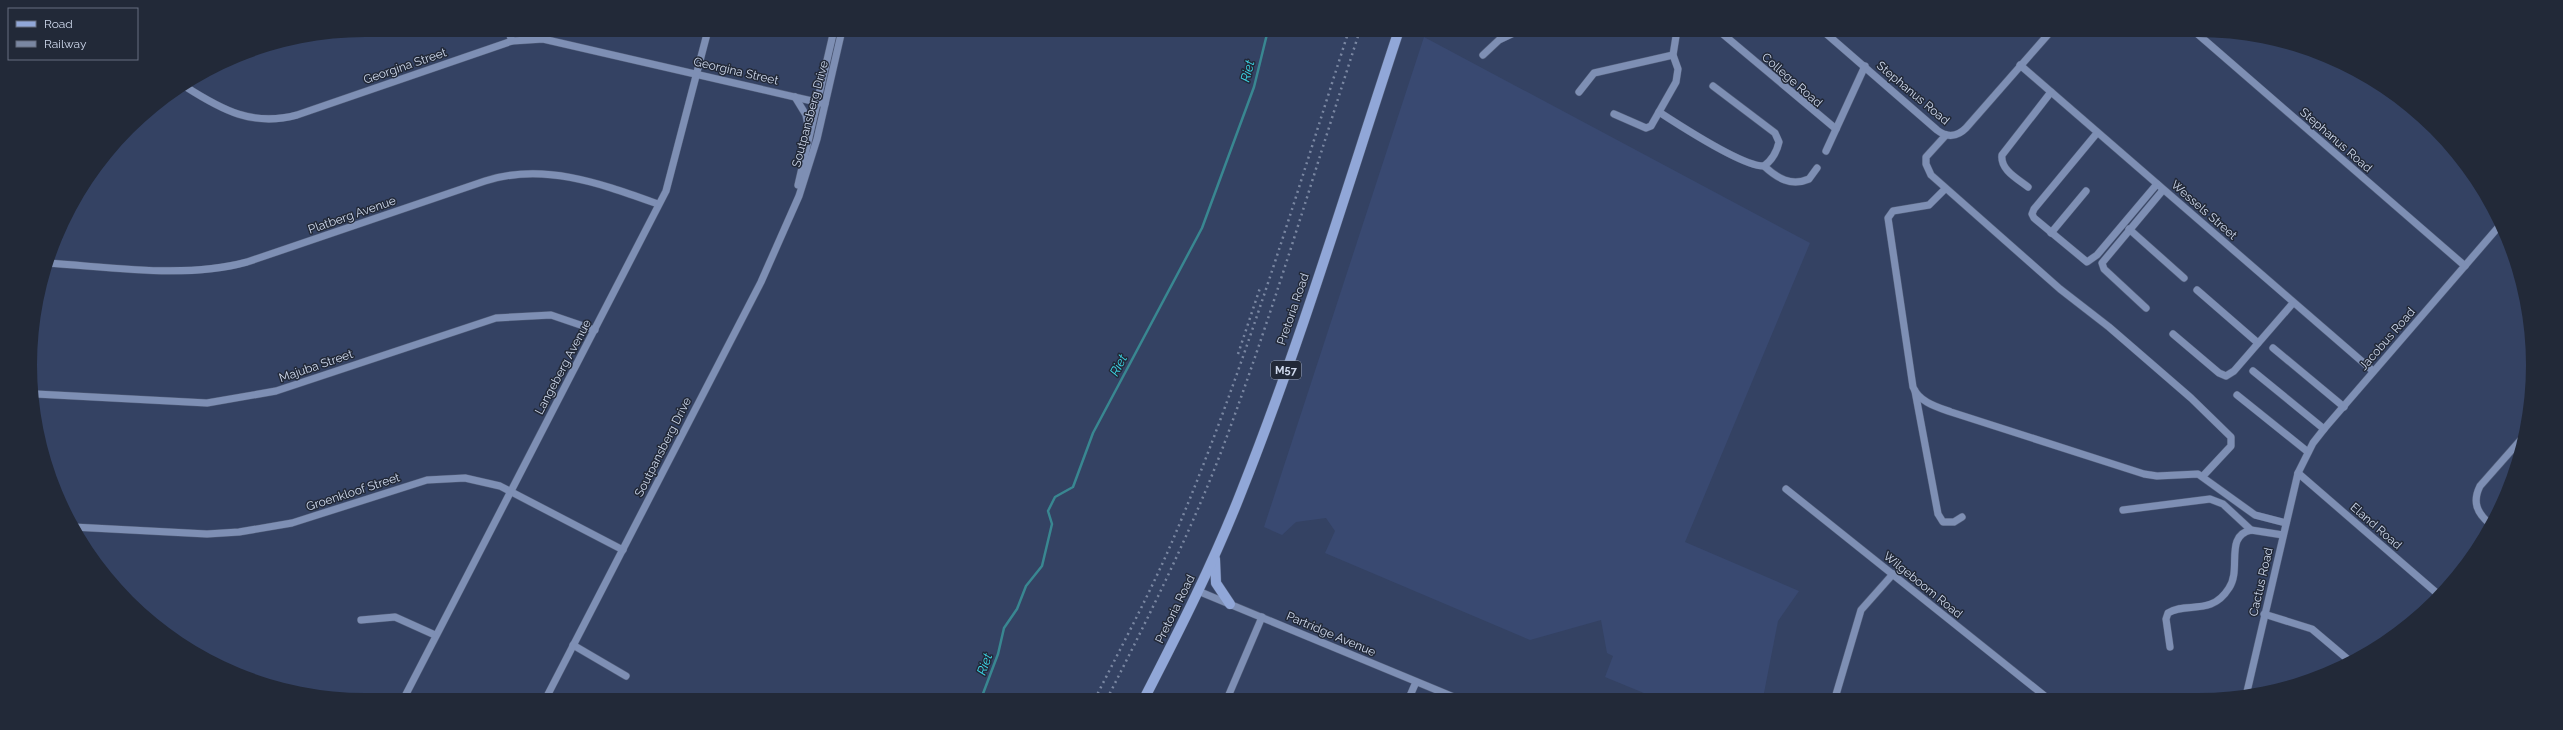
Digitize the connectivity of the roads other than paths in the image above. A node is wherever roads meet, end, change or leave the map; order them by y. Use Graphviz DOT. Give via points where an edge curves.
graph roads {
  1 [pos="510,37"];
  2 [pos="706,37"];
  3 [pos="833,37"];
  4 [pos="840,37"];
  5 [pos="1396,37"];
  6 [pos="1505,37"];
  7 [pos="1676,37"];
  8 [pos="1726,37"];
  9 [pos="1830,37"];
  10 [pos="2046,37"];
  11 [pos="2201,37"];
  12 [pos="512,42"];
  13 [pos="1483,55"];
  14 [pos="1673,55"];
  15 [pos="2020,65"];
  16 [pos="1864,66"];
  17 [pos="697,73"];
  18 [pos="1713,86"];
  19 [pos="189,89"];
  20 [pos="1578,92"];
  21 [pos="2051,92"];
  22 [pos="795,97"];
  23 [pos="822,104"];
  24 [pos="1659,112"];
  25 [pos="1614,114"];
  26 [pos="1836,129"];
  27 [pos="2097,132"];
  28 [pos="1946,135"];
  29 [pos="810,137"];
  30 [pos="1826,151"];
  31 [pos="1764,166"];
  32 [pos="1817,168"];
  33 [pos="2156,184"];
  34 [pos="2028,187"];
  35 [pos="1945,189"];
  36 [pos="2163,190"];
  37 [pos="2086,192"];
  38 [pos="795,202"];
  39 [pos="658,204"];
  40 [pos="2129,229"];
  41 [pos="2496,229"];
  42 [pos="2051,233"];
  43 [pos="53,263"];
  44 [pos="2465,266"];
  45 [pos="2184,278"];
  46 [pos="2197,290"];
  47 [pos="2293,302"];
  48 [pos="2146,308"];
  49 [pos="595,330"];
  50 [pos="2173,334"];
  51 [pos="2258,343"];
  52 [pos="2273,348"];
  53 [pos="2253,371"];
  54 [pos="2374,371"];
  55 [pos="1915,391"];
  56 [pos="39,394"];
  57 [pos="2236,395"];
  58 [pos="2344,407"];
  59 [pos="2324,429"];
  60 [pos="2516,445"];
  61 [pos="2308,452"];
  62 [pos="2298,473"];
  63 [pos="2203,476"];
  64 [pos="1786,489"];
  65 [pos="510,490"];
  66 [pos="2123,510"];
  67 [pos="1962,517"];
  68 [pos="2487,520"];
  69 [pos="2286,523"];
  70 [pos="80,527"];
  71 [pos="2251,530"];
  72 [pos="2283,535"];
  73 [pos="623,550"];
  74 [pos="1216,551"];
  75 [pos="1893,574"];
  76 [pos="1198,590"];
  77 [pos="2435,591"];
  78 [pos="1230,604"];
  79 [pos="2264,614"];
  80 [pos="1262,617"];
  81 [pos="361,620"];
  82 [pos="435,635"];
  83 [pos="573,645"];
  84 [pos="2170,647"];
  85 [pos="2346,658"];
  86 [pos="626,676"];
  87 [pos="1416,682"];
  88 [pos="2248,689"];
  89 [pos="406,693"];
  90 [pos="549,693"];
  91 [pos="1147,693"];
  92 [pos="1230,693"];
  93 [pos="1411,693"];
  94 [pos="1444,693"];
  95 [pos="1837,693"];
  96 [pos="2040,693"];
  1 -- 12 [label="street"];
  2 -- 17 [label="street, Langeberg Avenue"];
  3 -- 23 [label="street, Soutpansberg Drive"];
  4 -- 23 [label="street, Soutpansberg Drive"];
  5 -- 74 [label="main road, Pretoria Road / M57" via="1287,368 1242,492"];
  6 -- 13 [label="street"];
  7 -- 14 [label="street"];
  8 -- 26 [label="street, College Road"];
  9 -- 16 [label="street, Stephanus Road"];
  10 -- 15 [label="street, Stephanus Road"];
  11 -- 44 [label="street, Stephanus Road"];
  12 -- 17 [label="street, Georgina Street" via="543,39"];
  12 -- 19 [label="street, Georgina Street" via="297,115 274,120 240,115 212,103"];
  14 -- 20 [label="street" via="1594,73"];
  14 -- 24 [label="street" via="1678,69 1676,82"];
  15 -- 21 [label="street, Wessels Street"];
  15 -- 28 [label="street, Stephanus Road" via="1966,128 1959,134"];
  16 -- 26 [label="street"];
  16 -- 28 [label="street, Stephanus Road" via="1936,130"];
  17 -- 22 [label="street, Georgina Street"];
  17 -- 39 [label="street, Langeberg Avenue" via="669,181"];
  18 -- 31 [label="street" via="1775,133 1779,142 1778,147"];
  21 -- 27 [label="street, Wessels Street"];
  21 -- 34 [label="street" via="2002,155 2002,165"];
  22 -- 23 [label="street, Georgina Street"];
  22 -- 29 [label="street" via="806,115"];
  23 -- 29 [label="street, Soutpansberg Drive"];
  23 -- 38 [label="street, Soutpansberg Drive" via="817,139"];
  24 -- 25 [label="street" via="1651,126 1646,128"];
  24 -- 31 [label="street" via="1714,145 1750,163"];
  26 -- 30 [label="street"];
  27 -- 33 [label="street, Wessels Street"];
  27 -- 42 [label="street" via="2032,211 2034,218"];
  28 -- 35 [label="street" via="1928,153 1925,160 1931,175"];
  29 -- 38 [label="street, Soutpansberg Drive"];
  31 -- 32 [label="street" via="1778,179 1794,182 1809,179"];
  33 -- 36 [label="street, Wessels Street"];
  33 -- 42 [label="street" via="2089,262 2084,261"];
  35 -- 55 [label="street" via="1929,205 1893,211 1888,218"];
  35 -- 63 [label="street" via="2060,289 2109,327 2228,433 2232,439 2231,446"];
  36 -- 40 [label="street"];
  36 -- 47 [label="street, Wessels Street"];
  37 -- 42 [label="street"];
  38 -- 73 [label="street, Soutpansberg Drive" via="787,227 761,282"];
  39 -- 43 [label="street, Platberg Avenue" via="607,186 561,176 545,173 516,174 485,181 247,262 219,269 192,271"];
  39 -- 49 [label="street, Langeberg Avenue"];
  40 -- 45 [label="street"];
  40 -- 48 [label="street" via="2104,258 2102,265"];
  41 -- 44 [label="street, Jacobus Road"];
  44 -- 54 [label="street, Jacobus Road"];
  46 -- 51 [label="street"];
  47 -- 51 [label="street"];
  47 -- 54 [label="street, Wessels Street"];
  49 -- 56 [label="street, Majuba Street" via="551,314 496,318 276,391 207,403"];
  49 -- 65 [label="street, Langeberg Avenue"];
  50 -- 51 [label="street" via="2223,375 2231,373"];
  52 -- 58 [label="street"];
  53 -- 59 [label="street"];
  54 -- 58 [label="street, Jacobus Road"];
  55 -- 63 [label="street" via="1923,400 1938,408 2144,474 2157,476 2193,473"];
  55 -- 67 [label="street" via="1938,514 1943,522 1954,522"];
  57 -- 61 [label="street"];
  58 -- 59 [label="street, Jacobus Road"];
  59 -- 61 [label="street, Jacobus Road"];
  60 -- 68 [label="street" via="2476,494 2478,511"];
  61 -- 62 [label="street, Jacobus Road"];
  62 -- 69 [label="street, Cactus Road"];
  62 -- 77 [label="street, Eland Road"];
  63 -- 69 [label="street" via="2255,515"];
  64 -- 75 [label="street, Wilgeboom Road"];
  65 -- 70 [label="street, Groenkloof Street" via="480,480 432,479 292,523 234,533 206,534"];
  65 -- 73 [label="street, Groenkloof Street"];
  65 -- 82 [label="street, Langeberg Avenue"];
  66 -- 71 [label="street" via="2210,499 2223,504"];
  69 -- 72 [label="street, Cactus Road"];
  71 -- 72 [label="street"];
  71 -- 84 [label="street" via="2241,535 2236,542 2236,573 2230,588 2222,597 2205,606 2168,613 2166,619"];
  72 -- 79 [label="street, Cactus Road"];
  73 -- 83 [label="street, Soutpansberg Drive"];
  74 -- 76 [label="main road, Pretoria Road / M57"];
  74 -- 78 [label="main road" via="1216,583"];
  75 -- 95 [label="street" via="1860,610"];
  75 -- 96 [label="street, Wilgeboom Road"];
  76 -- 78 [label="street, Partridge Avenue"];
  76 -- 91 [label="main road, Pretoria Road / M57"];
  78 -- 80 [label="street, Partridge Avenue"];
  79 -- 85 [label="street" via="2312,629"];
  79 -- 88 [label="street, Cactus Road"];
  80 -- 87 [label="street, Partridge Avenue"];
  80 -- 92 [label="street"];
  81 -- 82 [label="street" via="395,617"];
  82 -- 89 [label="street, Langeberg Avenue"];
  83 -- 86 [label="street"];
  83 -- 90 [label="street, Soutpansberg Drive"];
  87 -- 93 [label="street"];
  87 -- 94 [label="street, Partridge Avenue"];
}
